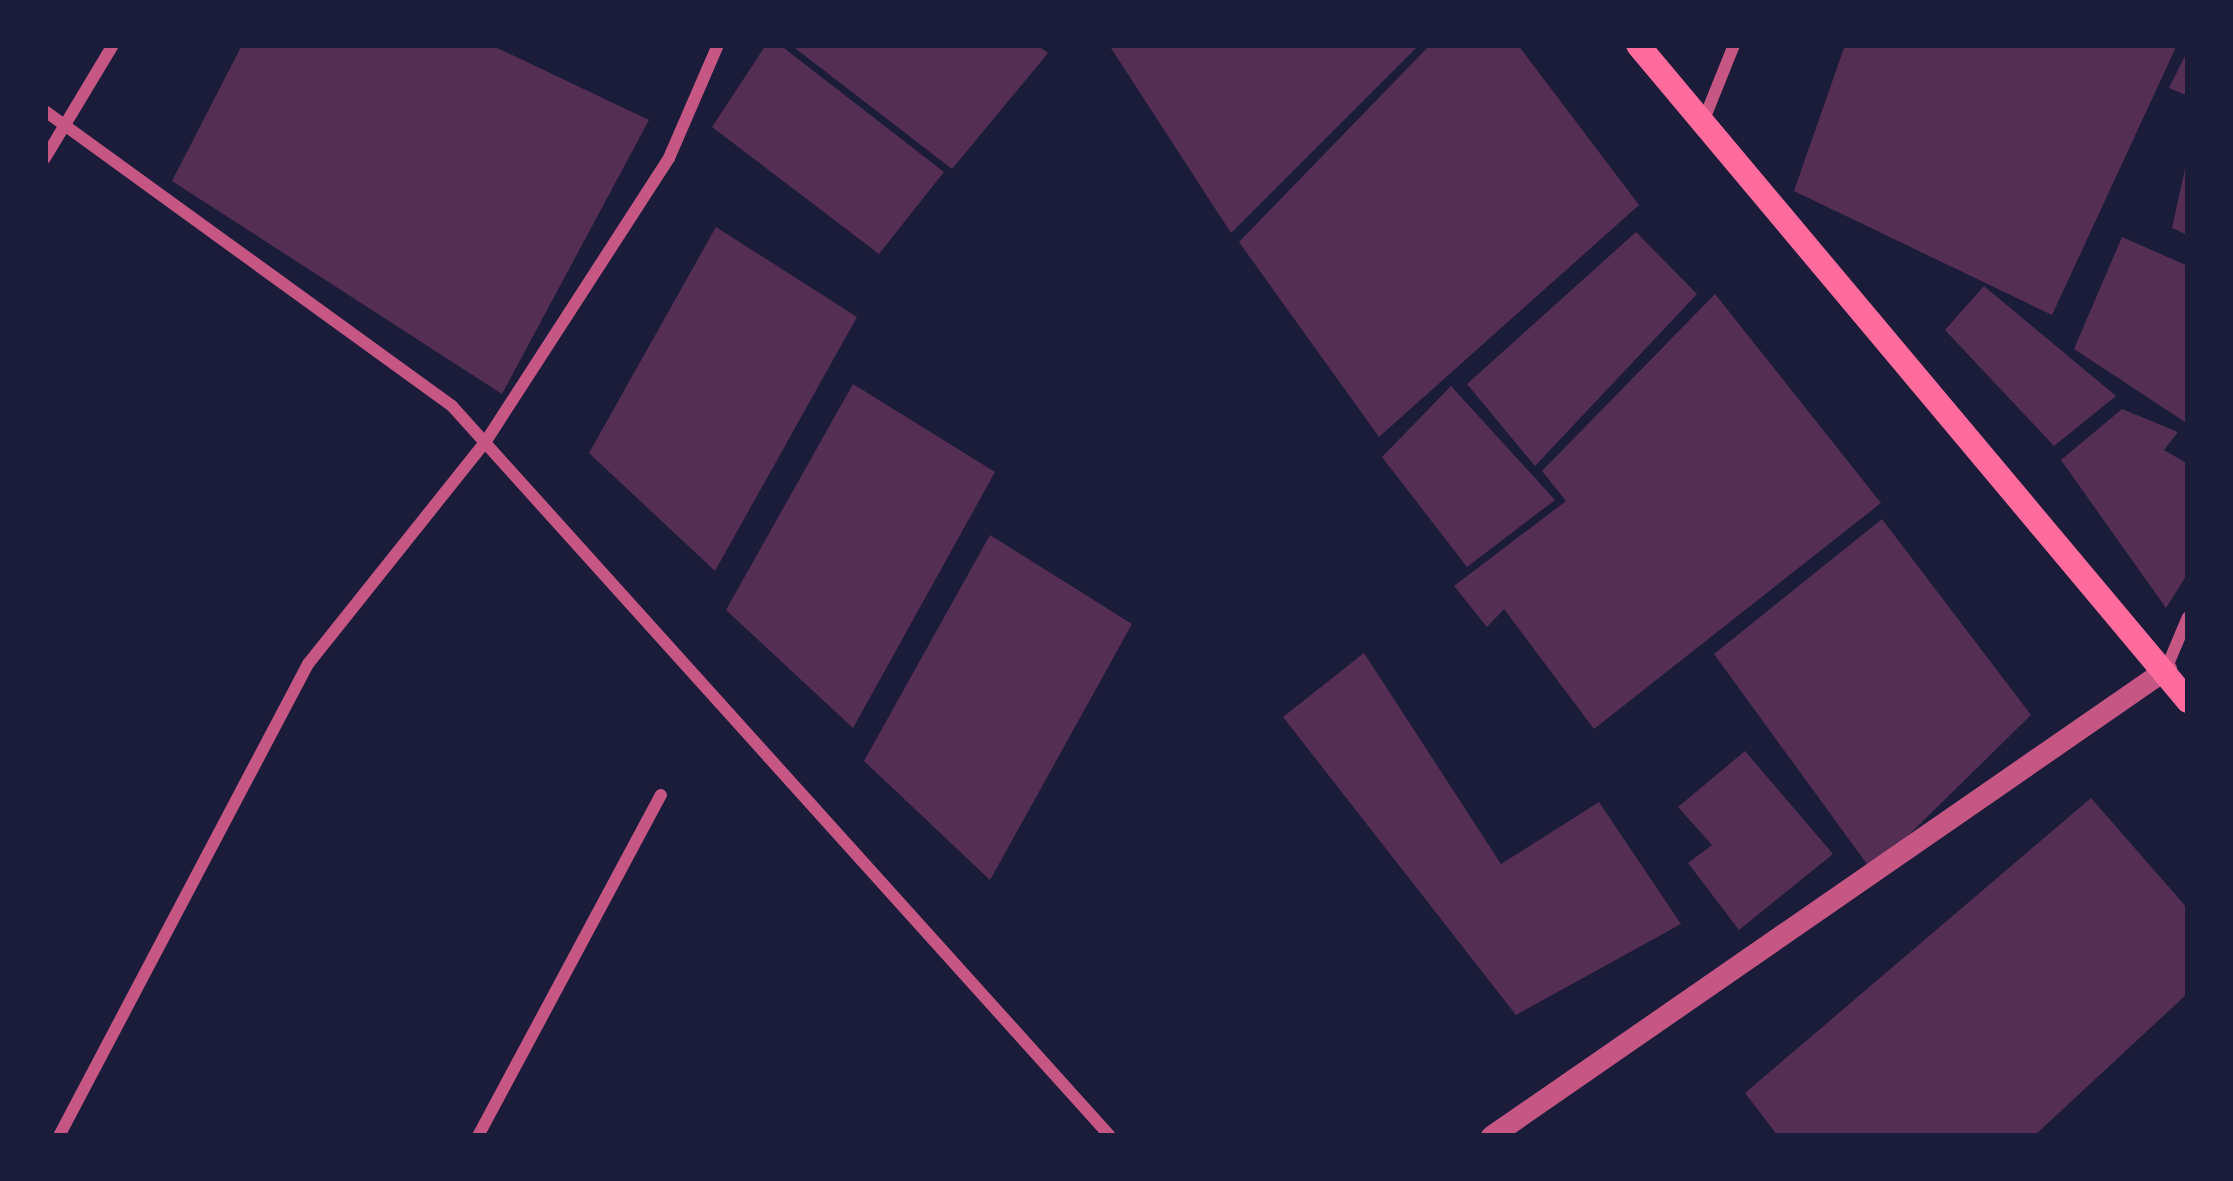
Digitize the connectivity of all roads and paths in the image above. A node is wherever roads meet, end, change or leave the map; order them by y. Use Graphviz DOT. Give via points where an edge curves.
graph roads {
  1 [pos="113,45"];
  2 [pos="718,45"];
  3 [pos="1638,45"];
  4 [pos="1734,45"];
  5 [pos="45,111"];
  6 [pos="67,122"];
  7 [pos="1701,128"];
  8 [pos="45,158"];
  9 [pos="486,441"];
  10 [pos="2188,617"];
  11 [pos="2166,669"];
  12 [pos="2188,701"];
  13 [pos="661,794"];
  14 [pos="59,1136"];
  15 [pos="478,1136"];
  16 [pos="1110,1136"];
  17 [pos="1491,1136"];
  1 -- 6 [label="street"];
  2 -- 9 [label="street" via="668,158"];
  3 -- 7 [label="main road"];
  4 -- 7 [label="street"];
  5 -- 6 [label="street"];
  6 -- 8 [label="street"];
  6 -- 9 [label="street" via="452,406"];
  7 -- 11 [label="main road"];
  9 -- 14 [label="street" via="308,664"];
  9 -- 16 [label="street"];
  10 -- 11 [label="street"];
  11 -- 12 [label="main road"];
  11 -- 17 [label="street"];
  13 -- 15 [label="street"];
}
